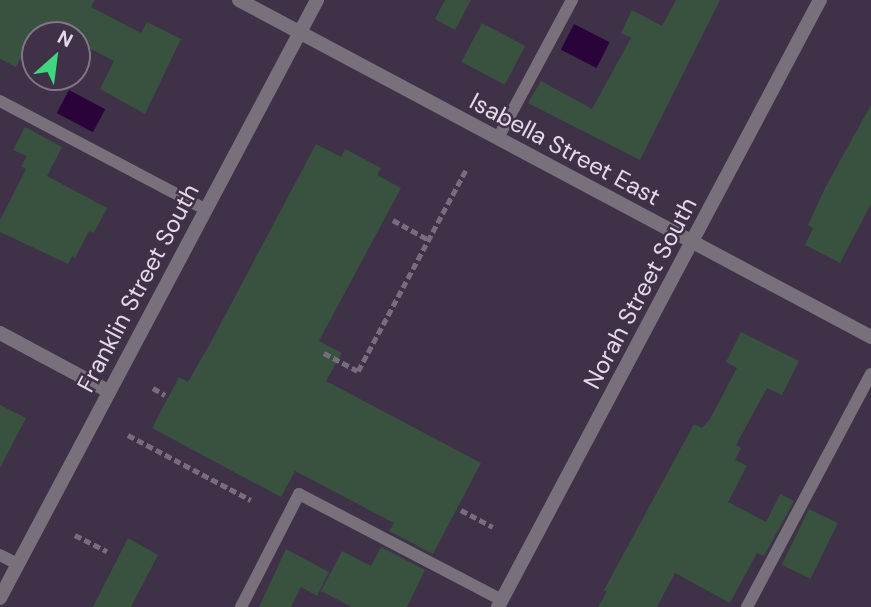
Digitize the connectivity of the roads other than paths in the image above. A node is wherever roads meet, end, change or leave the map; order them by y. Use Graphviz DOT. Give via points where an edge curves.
graph roads {
  1 [pos="239,0"];
  2 [pos="317,0"];
  3 [pos="572,0"];
  4 [pos="820,0"];
  5 [pos="300,32"];
  6 [pos="0,101"];
  7 [pos="498,138"];
  8 [pos="205,209"];
  9 [pos="693,243"];
  10 [pos="0,333"];
  11 [pos="871,337"];
  12 [pos="871,374"];
  13 [pos="108,391"];
  14 [pos="0,555"];
  15 [pos="18,564"];
  16 [pos="0,598"];
  17 [pos="500,603"];
  18 [pos="241,607"];
  19 [pos="747,607"];
  1 -- 5 [label="street, Isabella Street East"];
  2 -- 5 [label="street, Franklin Street South"];
  3 -- 7 [label="lane"];
  4 -- 9 [label="street, Norah Street South"];
  5 -- 7 [label="street, Isabella Street East"];
  5 -- 8 [label="street, Franklin Street South"];
  6 -- 8 [label="lane"];
  7 -- 9 [label="street, Isabella Street East"];
  8 -- 13 [label="street, Franklin Street South"];
  9 -- 11 [label="street, Isabella Street East"];
  9 -- 17 [label="street, Norah Street South"];
  10 -- 13 [label="street"];
  12 -- 19 [label="lane"];
  13 -- 15 [label="street, Franklin Street South"];
  14 -- 15 [label="lane"];
  15 -- 16 [label="street, Franklin Street South"];
  17 -- 18 [label="lane" via="299,494"];
}
